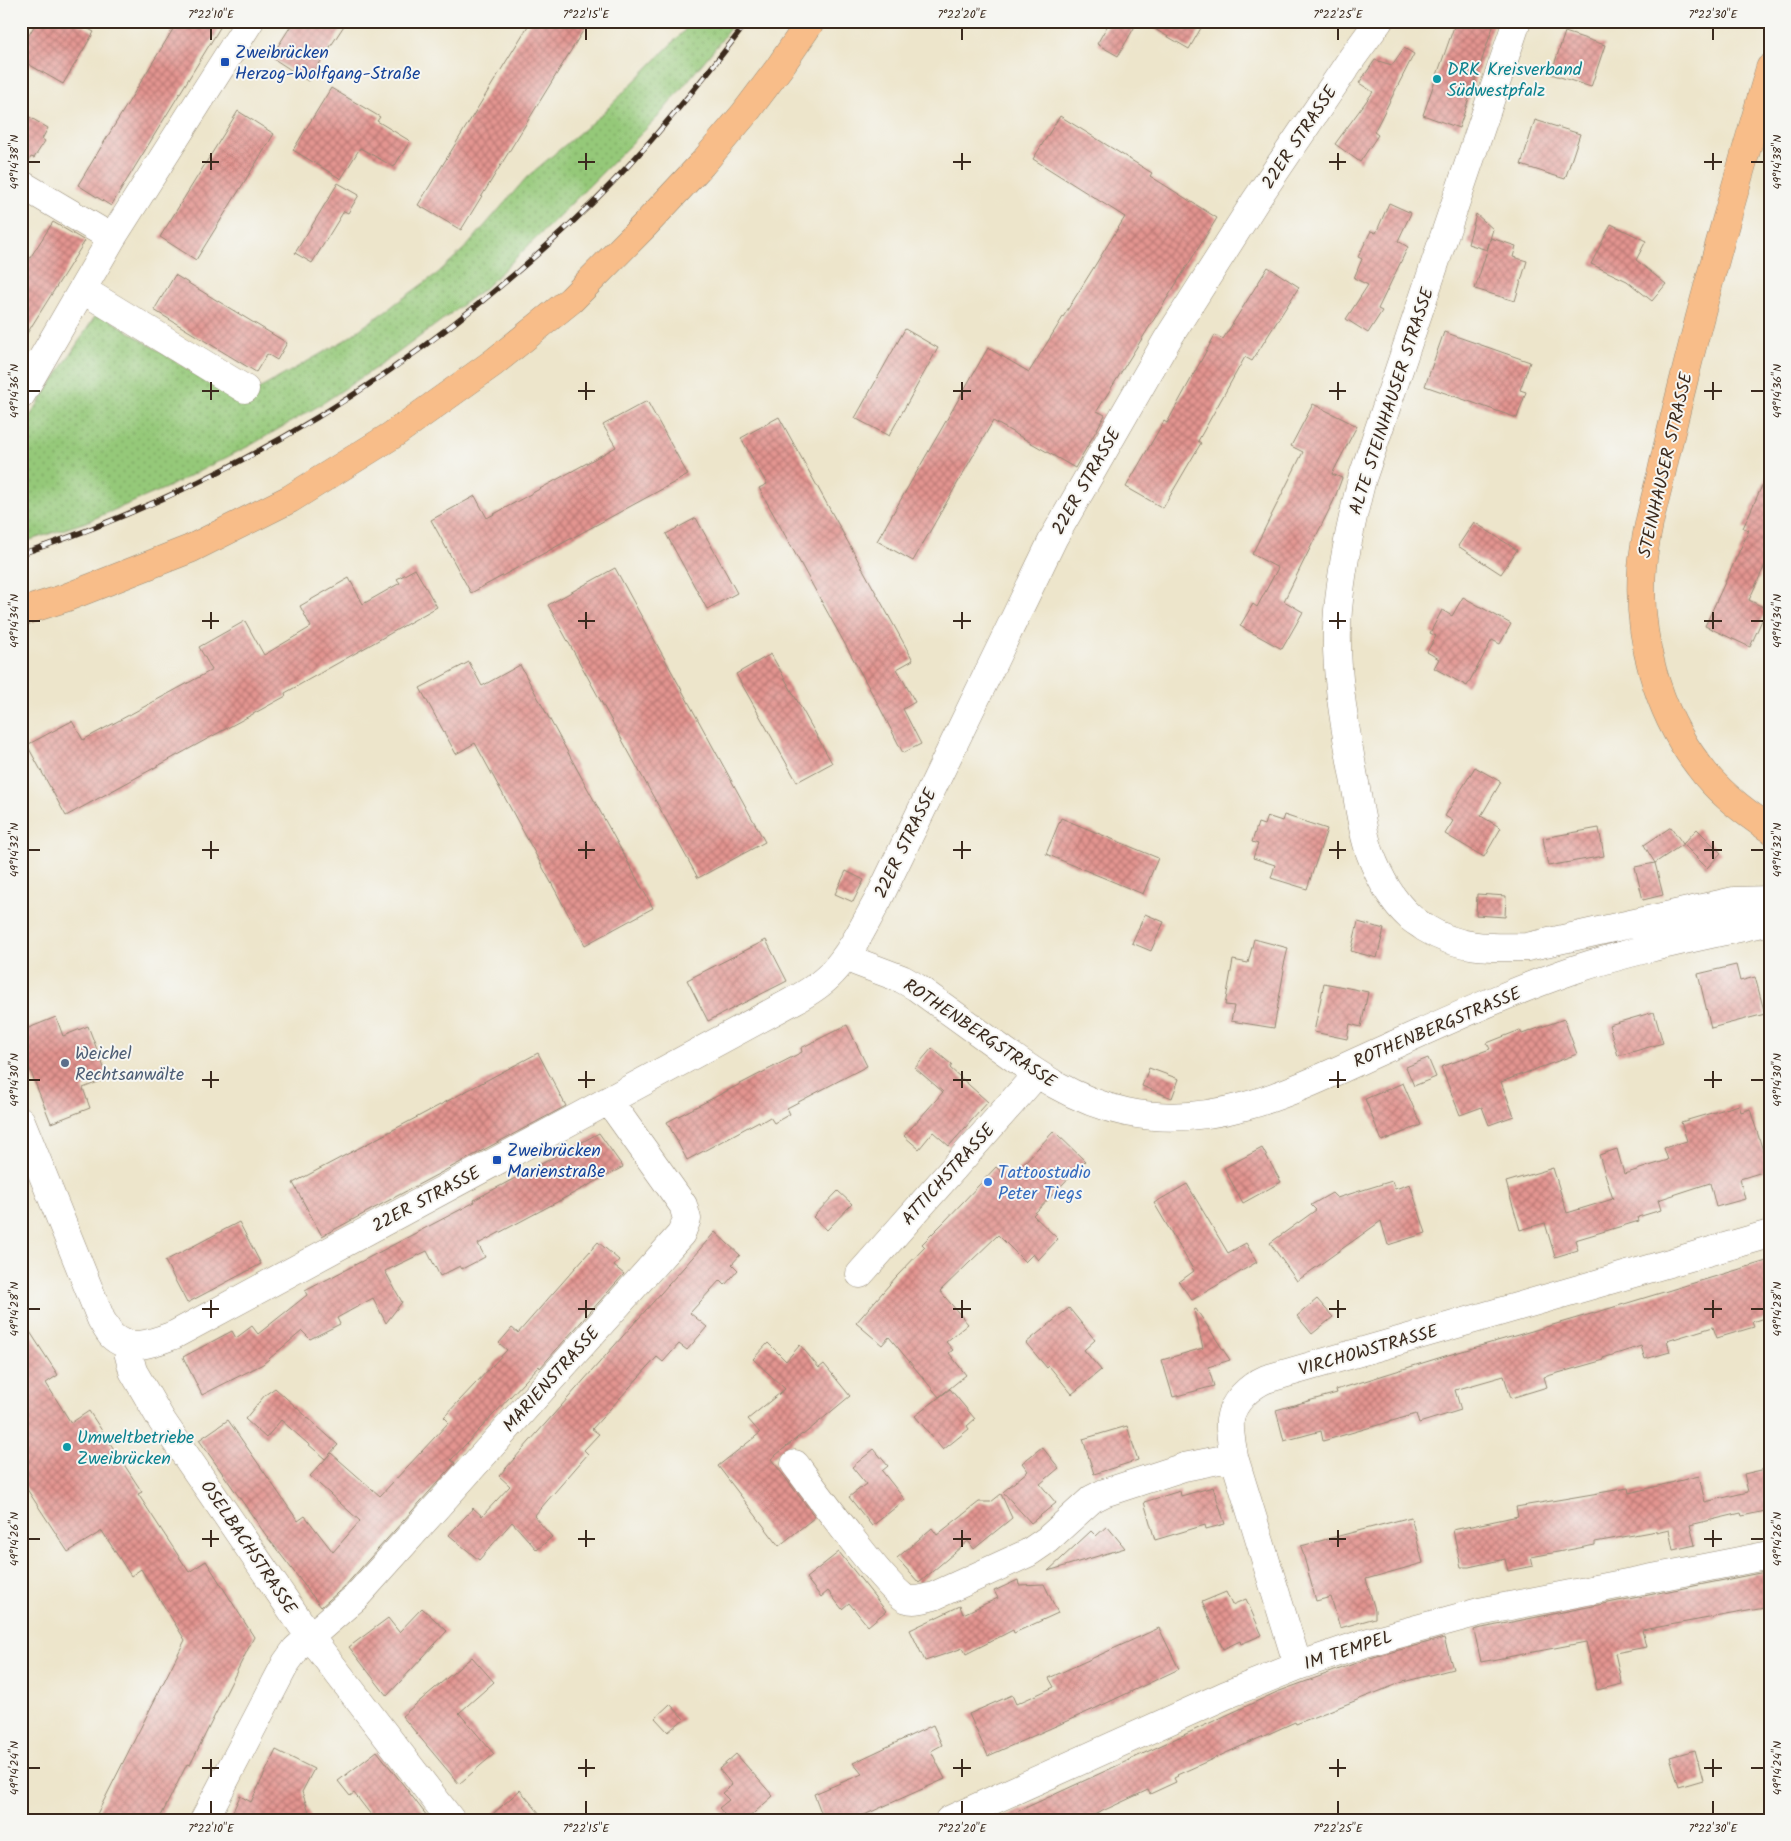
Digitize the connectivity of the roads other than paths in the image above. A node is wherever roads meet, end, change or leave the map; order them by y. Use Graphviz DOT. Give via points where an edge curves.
graph roads {
  1 [pos="250,21"];
  2 [pos="811,21"];
  3 [pos="1379,21"];
  4 [pos="1517,21"];
  5 [pos="1770,68"];
  6 [pos="21,184"];
  7 [pos="112,238"];
  8 [pos="83,290"];
  9 [pos="245,389"];
  10 [pos="21,395"];
  11 [pos="21,612"];
  12 [pos="1770,829"];
  13 [pos="1770,900"];
  14 [pos="1770,921"];
  15 [pos="848,954"];
  16 [pos="1037,1074"];
  17 [pos="609,1100"];
  18 [pos="21,1121"];
  19 [pos="1770,1234"];
  20 [pos="860,1274"];
  21 [pos="126,1344"];
  22 [pos="1234,1457"];
  23 [pos="795,1464"];
  24 [pos="1770,1555"];
  25 [pos="310,1637"];
  26 [pos="1298,1666"];
  27 [pos="204,1820"];
  28 [pos="451,1820"];
  29 [pos="949,1820"];
  1 -- 7 [label="street"];
  2 -- 11 [label="main road" via="746,113 702,164 570,300 494,363 391,436 290,499 190,549"];
  3 -- 15 [label="street, 22ER STRASSE" via="1256,200 1167,340 1054,537 878,900"];
  4 -- 13 [label="street, ALTE STEINHAUSER STRASSE" via="1362,479 1351,527 1338,612 1338,654 1344,722 1369,851 1387,891 1410,918 1437,935 1467,946 1527,947 1734,901"];
  5 -- 12 [label="main road, STEINHAUSER STRASSE" via="1704,299 1647,529 1642,569 1647,646 1668,714 1700,768 1727,797"];
  6 -- 7 [label="street"];
  7 -- 8 [label="street"];
  8 -- 9 [label="street"];
  8 -- 10 [label="street"];
  14 -- 16 [label="street, ROTHENBERGSTRASSE" via="1632,953 1575,970 1469,1011 1263,1102 1222,1113 1187,1118 1127,1112 1069,1092"];
  15 -- 16 [label="street, ROTHENBERGSTRASSE" via="858,962 916,987"];
  15 -- 17 [label="street, 22ER STRASSE" via="832,974 792,1002"];
  16 -- 20 [label="street, ATTICHSTRASSE"];
  17 -- 21 [label="street, 22ER STRASSE" via="174,1335 142,1346"];
  17 -- 25 [label="street, MARIENSTRASSE" via="683,1205 686,1219 681,1234 355,1598"];
  18 -- 21 [label="street" via="101,1319 112,1336"];
  19 -- 22 [label="street, VIRCHOWSTRASSE" via="1266,1379 1252,1386 1238,1402 1230,1419"];
  21 -- 25 [label="street, OSELBACHSTRASSE" via="133,1371 162,1421"];
  22 -- 23 [label="street" via="1184,1467 1104,1493 1092,1499 1028,1553 919,1600 907,1600 897,1592"];
  22 -- 26 [label="street, VIRCHOWSTRASSE"];
  24 -- 26 [label="street, IM TEMPEL" via="1479,1612 1365,1643"];
  25 -- 27 [label="street, MARIENSTRASSE" via="286,1663"];
  25 -- 28 [label="street, OSELBACHSTRASSE"];
  26 -- 29 [label="street, IM TEMPEL" via="1226,1695"];
}
